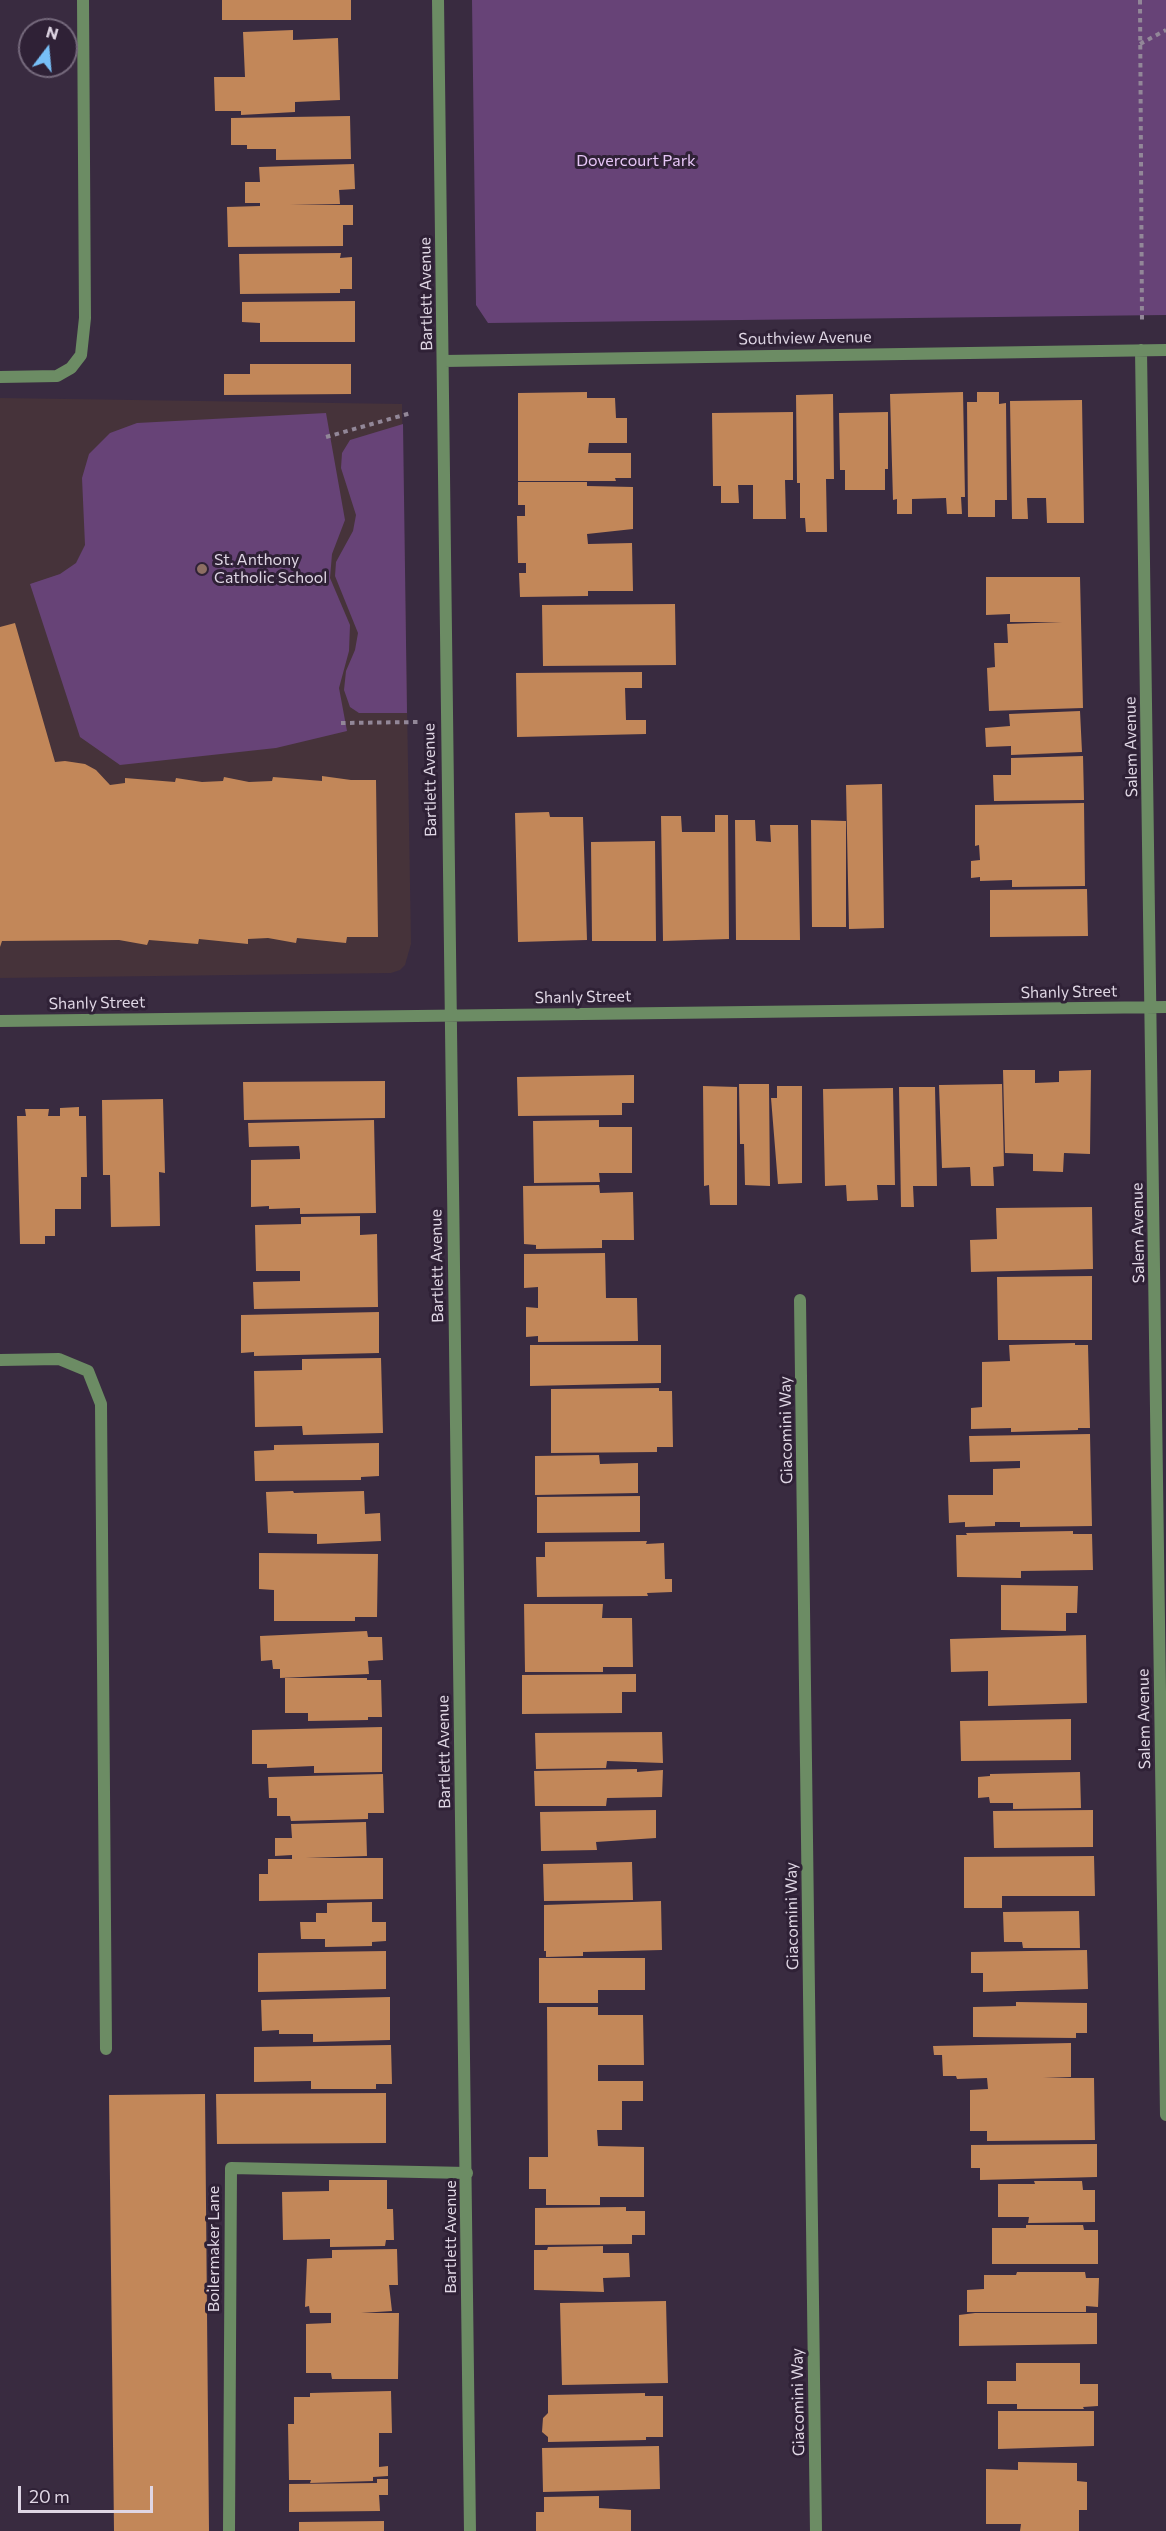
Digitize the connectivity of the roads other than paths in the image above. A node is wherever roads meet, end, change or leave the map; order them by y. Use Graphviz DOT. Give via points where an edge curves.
graph roads {
  1 [pos="82,0"];
  2 [pos="438,0"];
  3 [pos="1141,350"];
  4 [pos="1166,350"];
  5 [pos="444,361"];
  6 [pos="0,377"];
  7 [pos="1151,1007"];
  8 [pos="1166,1007"];
  9 [pos="449,1016"];
  10 [pos="0,1021"];
  11 [pos="800,1300"];
  12 [pos="0,1360"];
  13 [pos="106,2049"];
  14 [pos="1166,2115"];
  15 [pos="467,2173"];
  16 [pos="229,2531"];
  17 [pos="470,2531"];
  18 [pos="816,2531"];
  1 -- 6 [label="street" via="85,318 81,355 71,368 57,376"];
  2 -- 5 [label="street, Bartlett Avenue"];
  3 -- 4 [label="street, Southview Avenue"];
  3 -- 5 [label="street, Southview Avenue"];
  3 -- 7 [label="street, Salem Avenue"];
  5 -- 9 [label="street, Bartlett Avenue"];
  7 -- 8 [label="street, Shanly Street"];
  7 -- 9 [label="street, Shanly Street"];
  7 -- 14 [label="street, Salem Avenue"];
  9 -- 10 [label="street, Shanly Street"];
  9 -- 15 [label="street, Bartlett Avenue"];
  11 -- 18 [label="street, Giacomini Way"];
  12 -- 13 [label="street" via="58,1359 88,1371 101,1404"];
  15 -- 16 [label="street, Boilermaker Lane" via="231,2168"];
  15 -- 17 [label="street, Bartlett Avenue"];
}
